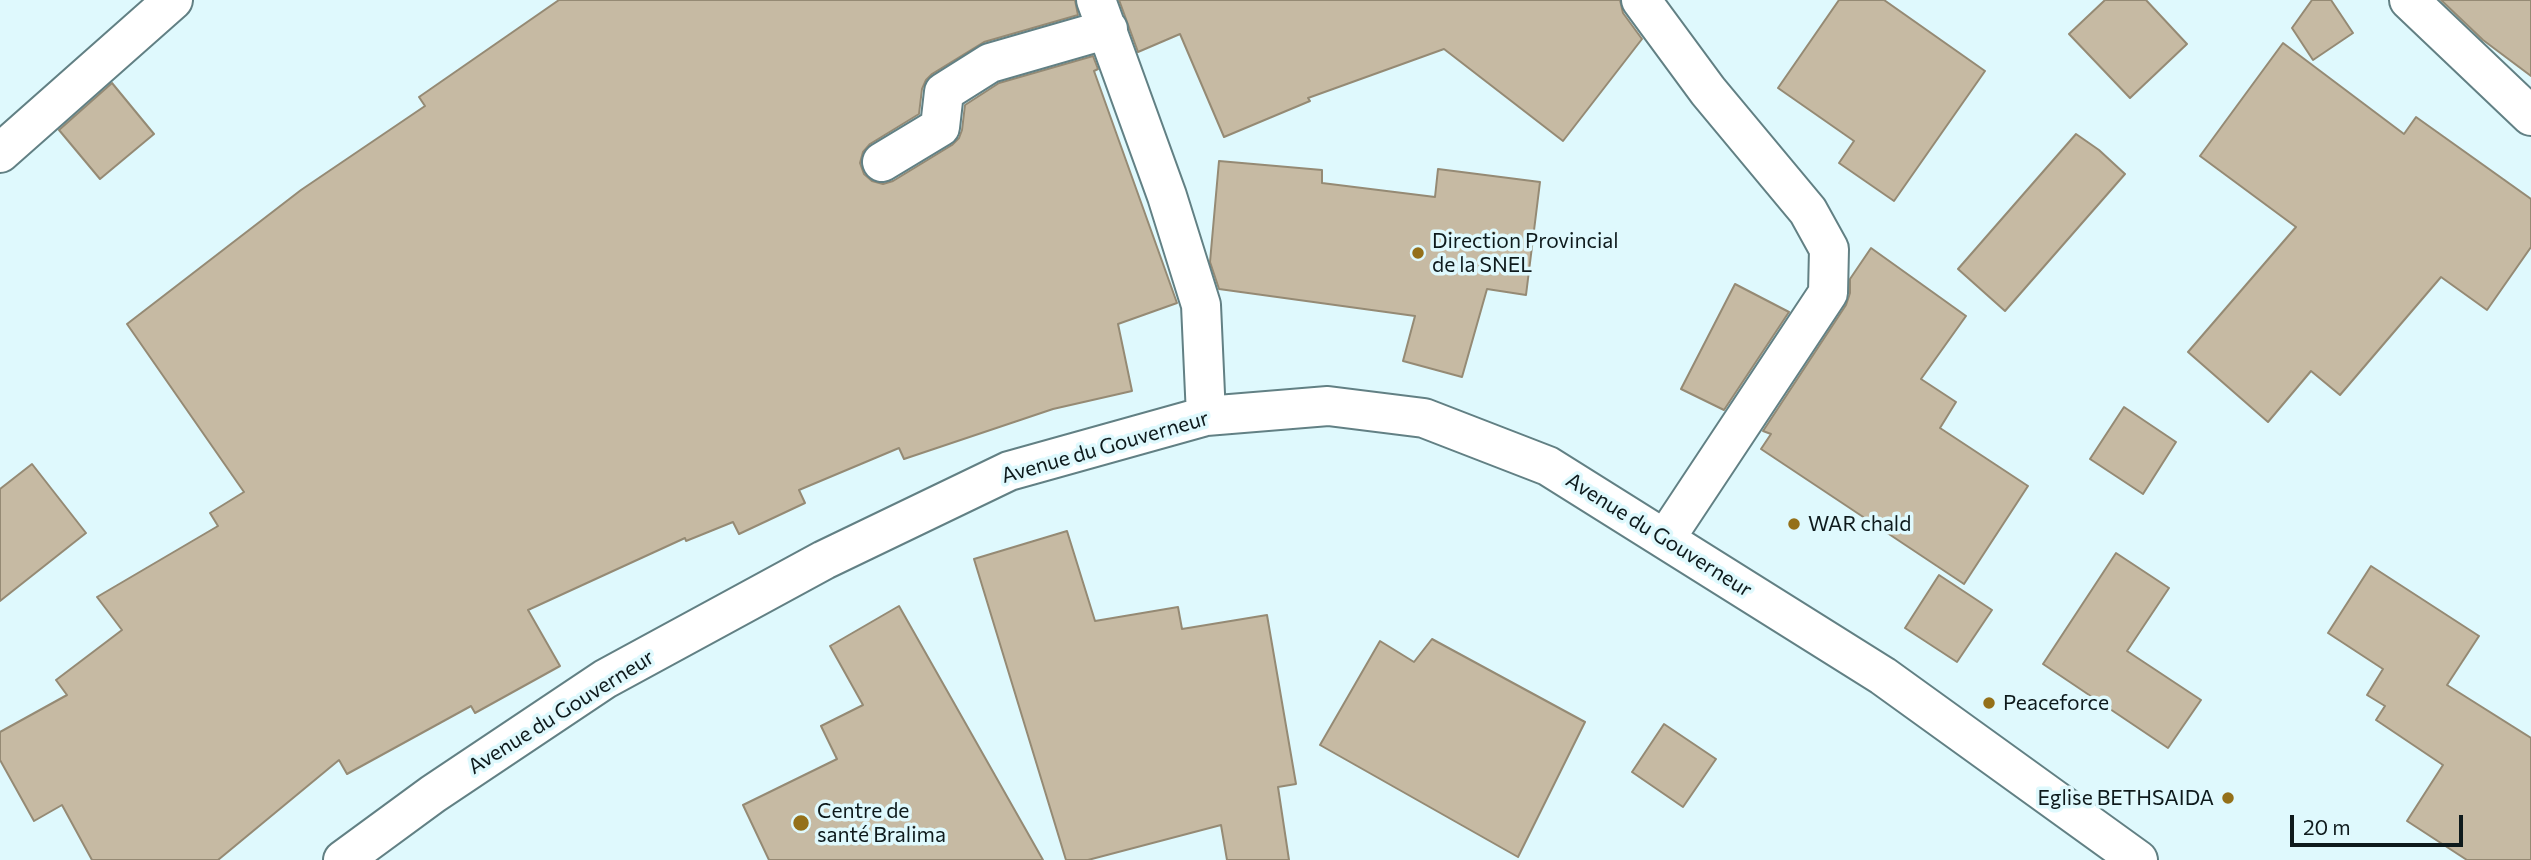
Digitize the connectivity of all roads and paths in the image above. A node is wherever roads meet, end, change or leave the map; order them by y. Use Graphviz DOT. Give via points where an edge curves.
graph roads {
  1 [pos="173,0"];
  2 [pos="1641,0"];
  3 [pos="2409,0"];
  4 [pos="1102,14"];
  5 [pos="2531,116"];
  6 [pos="0,153"];
  7 [pos="881,162"];
  8 [pos="1206,415"];
  9 [pos="1665,539"];
  10 [pos="343,860"];
  11 [pos="2138,860"];
  1 -- 6 [label="street"];
  2 -- 9 [label="street" via="1707,91 1808,211 1829,249 1828,293"];
  3 -- 5 [label="street"];
  4 -- 7 [label="street" via="990,63 944,92 940,127"];
  4 -- 8 [label="street" via="1201,305"];
  8 -- 9 [label="street, Avenue du Gouverneur" via="1328,406 1424,418 1548,466"];
  8 -- 10 [label="street, Avenue du Gouverneur" via="1009,471 824,560 605,679"];
  9 -- 11 [label="street, Avenue du Gouverneur" via="1883,676"];
}
